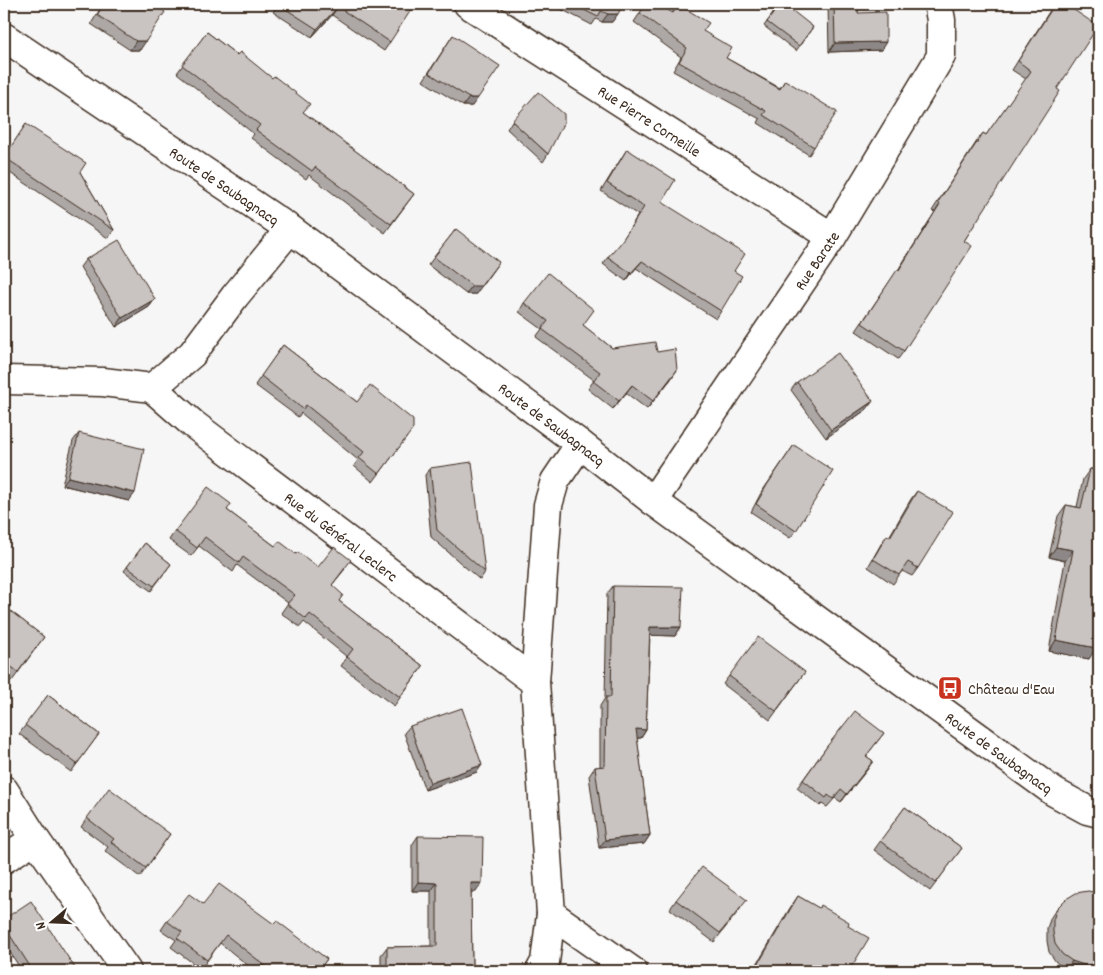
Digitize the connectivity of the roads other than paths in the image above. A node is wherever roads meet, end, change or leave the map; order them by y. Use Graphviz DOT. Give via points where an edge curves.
graph roads {
  1 [pos="468,4"];
  2 [pos="938,4"];
  3 [pos="4,37"];
  4 [pos="290,229"];
  5 [pos="832,237"];
  6 [pos="4,380"];
  7 [pos="152,388"];
  8 [pos="580,444"];
  9 [pos="653,502"];
  10 [pos="535,682"];
  11 [pos="4,790"];
  12 [pos="1099,813"];
  13 [pos="35,839"];
  14 [pos="4,859"];
  15 [pos="551,914"];
  16 [pos="127,971"];
  17 [pos="540,971"];
  18 [pos="632,971"];
  1 -- 5 [label="street, Rue Pierre Corneille"];
  2 -- 5 [label="street, Rue Barate" via="941,56"];
  3 -- 4 [label="street, Route de Saubagnacq"];
  4 -- 7 [label="street" via="192,354"];
  4 -- 8 [label="street, Route de Saubagnacq"];
  5 -- 9 [label="street, Rue Barate"];
  6 -- 7 [label="street" via="103,382"];
  7 -- 10 [label="street, Rue du Général Leclerc" via="193,424"];
  8 -- 9 [label="street, Route de Saubagnacq"];
  8 -- 10 [label="street" via="555,481 548,505"];
  9 -- 12 [label="street, Route de Saubagnacq" via="1054,792"];
  10 -- 15 [label="street"];
  11 -- 13 [label="street"];
  13 -- 14 [label="street"];
  13 -- 16 [label="street"];
  15 -- 17 [label="street" via="545,962"];
  15 -- 18 [label="street"];
}
